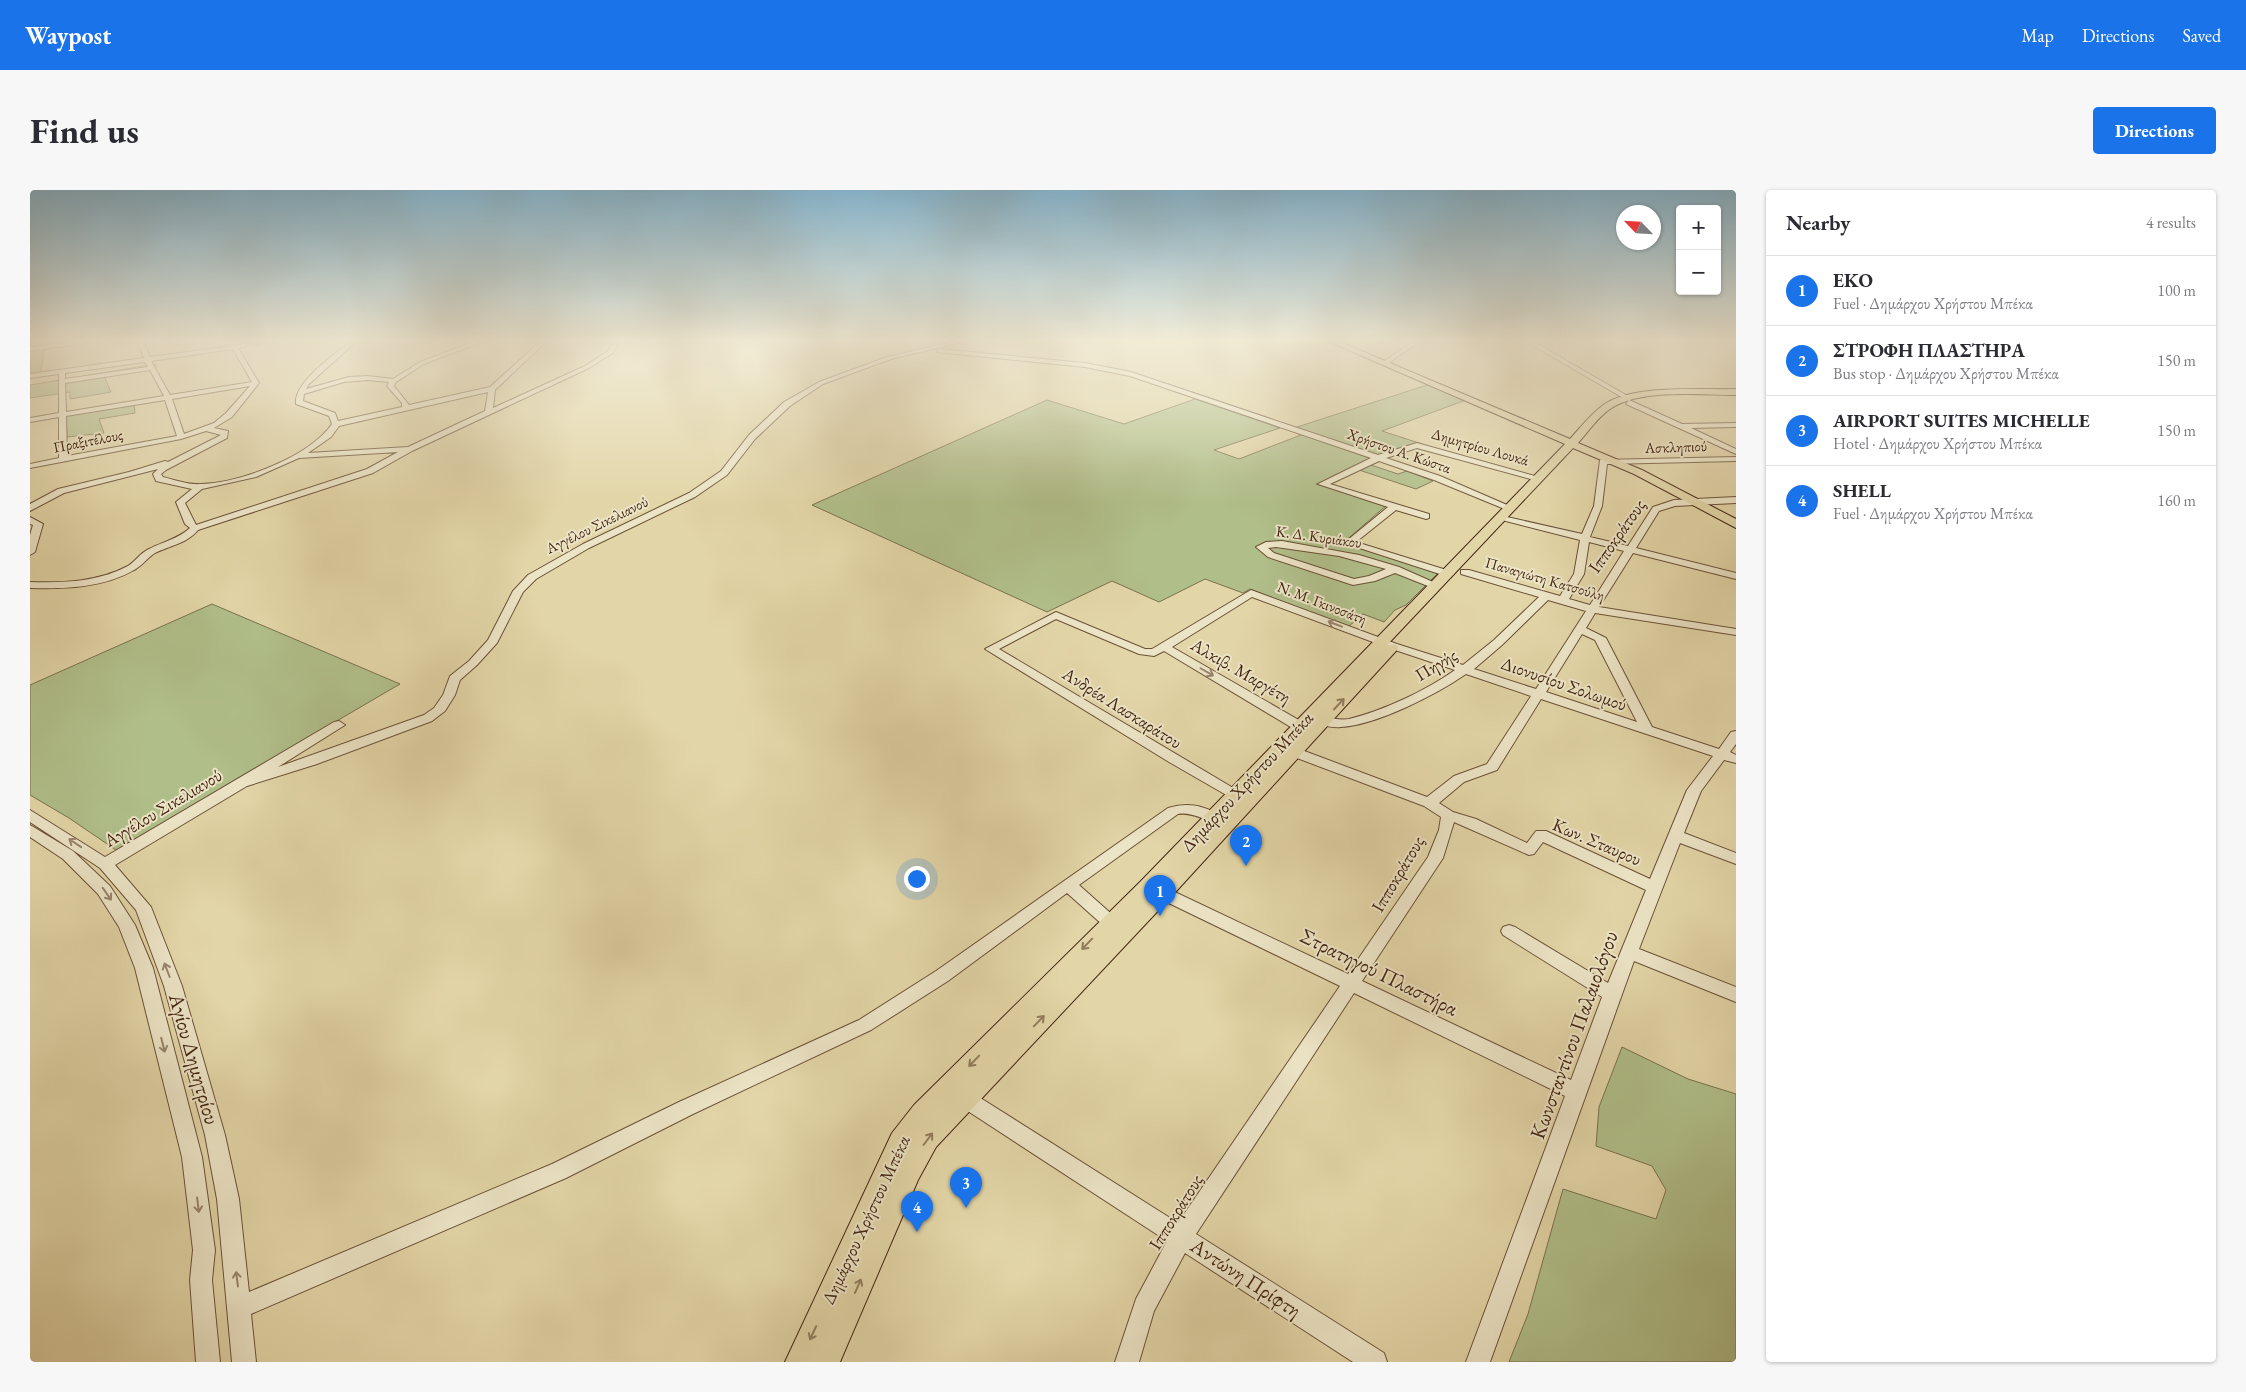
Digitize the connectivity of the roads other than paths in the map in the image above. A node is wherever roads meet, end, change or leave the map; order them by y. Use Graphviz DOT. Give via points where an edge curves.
graph roads {
  1 [pos="62,394"];
  2 [pos="166,394"];
  3 [pos="190,394"];
  4 [pos="247,394"];
  5 [pos="301,394"];
  6 [pos="397,394"];
  7 [pos="471,394"];
  8 [pos="491,394"];
  9 [pos="530,394"];
  10 [pos="802,394"];
  11 [pos="1190,394"];
  12 [pos="1453,394"];
  13 [pos="1617,394"];
  14 [pos="1736,394"];
  15 [pos="168,397"];
  16 [pos="1628,400"];
  17 [pos="405,408"];
  18 [pos="62,414"];
  19 [pos="488,414"];
  20 [pos="30,420"];
  21 [pos="336,424"];
  22 [pos="1736,425"];
  23 [pos="1681,426"];
  24 [pos="207,428"];
  25 [pos="181,437"];
  26 [pos="408,449"];
  27 [pos="1575,449"];
  28 [pos="1736,452"];
  29 [pos="188,456"];
  30 [pos="299,456"];
  31 [pos="1378,458"];
  32 [pos="63,459"];
  33 [pos="1736,459"];
  34 [pos="1611,462"];
  35 [pos="30,466"];
  36 [pos="1538,478"];
  37 [pos="200,487"];
  38 [pos="1736,500"];
  39 [pos="1693,501"];
  40 [pos="1394,507"];
  41 [pos="30,508"];
  42 [pos="1508,515"];
  43 [pos="1426,516"];
  44 [pos="30,520"];
  45 [pos="1736,524"];
  46 [pos="195,528"];
  47 [pos="1585,538"];
  48 [pos="1630,550"];
  49 [pos="30,552"];
  50 [pos="1395,569"];
  51 [pos="1736,576"];
  52 [pos="1450,577"];
  53 [pos="30,585"];
  54 [pos="1546,596"];
  55 [pos="1562,601"];
  56 [pos="1592,610"];
  57 [pos="1579,629"];
  58 [pos="1736,632"];
  59 [pos="1387,644"];
  60 [pos="1165,647"];
  61 [pos="1465,669"];
  62 [pos="1538,694"];
  63 [pos="1323,721"];
  64 [pos="339,725"];
  65 [pos="1299,726"];
  66 [pos="1648,731"];
  67 [pos="1736,735"];
  68 [pos="1294,752"];
  69 [pos="1728,757"];
  70 [pos="241,783"];
  71 [pos="1235,795"];
  72 [pos="1429,803"];
  73 [pos="30,814"];
  74 [pos="1448,815"];
  75 [pos="1214,816"];
  76 [pos="30,830"];
  77 [pos="1677,836"];
  78 [pos="1736,858"];
  79 [pos="105,864"];
  80 [pos="1068,885"];
  81 [pos="1654,887"];
  82 [pos="1155,890"];
  83 [pos="1110,922"];
  84 [pos="1509,931"];
  85 [pos="1629,952"];
  86 [pos="1352,984"];
  87 [pos="1612,994"];
  88 [pos="1736,994"];
  89 [pos="1577,1092"];
  90 [pos="964,1098"];
  91 [pos="1182,1236"];
  92 [pos="240,1307"];
  93 [pos="208,1362"];
  94 [pos="244,1362"];
  95 [pos="800,1362"];
  96 [pos="824,1362"];
  97 [pos="1127,1362"];
  98 [pos="1376,1362"];
  99 [pos="1478,1362"];
  1 -- 18 [label="street"];
  2 -- 15 [label="street"];
  3 -- 15 [label="street"];
  4 -- 24 [label="street, Πραξιτέλους" via="229,415 217,425"];
  5 -- 21 [label="street" via="299,402 332,414"];
  6 -- 17 [label="street" via="406,403"];
  7 -- 17 [label="street"];
  8 -- 19 [label="street"];
  9 -- 19 [label="street"];
  10 -- 70 [label="street, Αγγέλου Σικελιανού" via="752,437 724,473 692,495 586,546 532,578 518,591 493,641 473,664 454,679 439,711 312,761"];
  11 -- 31 [label="street, Χρήστου Α. Κώστα"];
  12 -- 27 [label="main road"];
  13 -- 16 [label="street"];
  14 -- 16 [label="main road, Δημάρχου Χρήστου Μπέκα"];
  15 -- 18 [label="street"];
  15 -- 25 [label="street"];
  16 -- 23 [label="street"];
  16 -- 27 [label="main road, Δημάρχου Χρήστου Μπέκα"];
  17 -- 21 [label="street"];
  18 -- 20 [label="street"];
  18 -- 32 [label="street"];
  19 -- 26 [label="street"];
  21 -- 30 [label="street" via="330,433"];
  22 -- 23 [label="street"];
  23 -- 28 [label="street"];
  24 -- 25 [label="street, Πραξιτέλους"];
  24 -- 29 [label="street" via="225,432 224,436"];
  25 -- 32 [label="street, Πραξιτέλους"];
  26 -- 30 [label="street"];
  26 -- 46 [label="street" via="370,471"];
  27 -- 34 [label="main road"];
  27 -- 34 [label="main road"];
  27 -- 36 [label="main road, Δημάρχου Χρήστου Μπέκα"];
  27 -- 42 [label="main road, Δημάρχου Χρήστου Μπέκα"];
  29 -- 37 [label="street" via="157,474 159,479"];
  29 -- 41 [label="street" via="131,476 70,487 55,492"];
  30 -- 37 [label="street" via="234,481"];
  31 -- 36 [label="street, Δημητρίου Λουκά" via="1414,445"];
  31 -- 40 [label="street" via="1322,484"];
  31 -- 42 [label="street, Χρήστου Α. Κώστα" via="1437,478"];
  32 -- 35 [label="street, Πραξιτέλους"];
  33 -- 34 [label="street, Ασκληπιού"];
  34 -- 39 [label="main road"];
  34 -- 47 [label="street"];
  36 -- 42 [label="main road, Δημάρχου Χρήστου Μπέκα"];
  37 -- 46 [label="street" via="180,502"];
  38 -- 39 [label="street, Ιπποκράτους"];
  39 -- 45 [label="main road"];
  39 -- 48 [label="street, Ιπποκράτους" via="1656,509"];
  40 -- 43 [label="street"];
  40 -- 52 [label="street" via="1348,543"];
  42 -- 47 [label="street, Χρήστου Α. Κώστα"];
  42 -- 52 [label="main road, Δημάρχου Χρήστου Μπέκα"];
  44 -- 49 [label="street" via="38,524"];
  46 -- 53 [label="street" via="144,556 132,568 114,575 60,586"];
  47 -- 48 [label="street, Χρήστου Α. Κώστα"];
  47 -- 55 [label="street" via="1579,574"];
  48 -- 51 [label="street, Χρήστου Α. Κώστα"];
  48 -- 56 [label="street, Ιπποκράτους"];
  50 -- 50 [label="street, Κ. Δ. Κυριάκου" via="1353,582 1272,555 1261,547 1270,543 1328,550 1359,556"];
  50 -- 52 [label="street, Κ. Δ. Κυριάκου"];
  52 -- 54 [label="street, Παναγιώτη Κατσούλη"];
  52 -- 59 [label="main road, Δημάρχου Χρήστου Μπέκα"];
  52 -- 59 [label="main road, Δημάρχου Χρήστου Μπέκα"];
  54 -- 55 [label="street, Παναγιώτη Κατσούλη"];
  54 -- 61 [label="street, Πηγής" via="1489,651"];
  55 -- 56 [label="street, Παναγιώτη Κατσούλη"];
  56 -- 57 [label="street, Ιπποκράτους"];
  56 -- 58 [label="street, Παναγιώτη Κατσούλη"];
  57 -- 62 [label="street, Ιπποκράτους"];
  57 -- 66 [label="street" via="1600,638"];
  59 -- 60 [label="street, Ν. Μ. Γκινοσάτη, one-way" via="1251,593"];
  59 -- 61 [label="street, Διονυσίου Σολωμού"];
  63 -- 59 [label="main road, Δημάρχου Χρήστου Μπέκα, one-way"];
  59 -- 65 [label="main road, Δημάρχου Χρήστου Μπέκα"];
  60 -- 65 [label="street, Αλκιβ. Μαργέτη, one-way"];
  60 -- 71 [label="street, Ανδρέα Λασκαράτου" via="1154,653 1143,652 1056,615 991,650"];
  61 -- 62 [label="street, Διονυσίου Σολωμού"];
  61 -- 63 [label="street, Πηγής" via="1409,701 1354,721 1339,724"];
  62 -- 66 [label="street, Διονυσίου Σολωμού"];
  62 -- 72 [label="street, Ιπποκράτους" via="1492,767 1458,780"];
  63 -- 68 [label="main road, Δημάρχου Χρήστου Μπέκα"];
  64 -- 70 [label="street, Αγγέλου Σικελιανού"];
  65 -- 71 [label="main road, Δημάρχου Χρήστου Μπέκα"];
  66 -- 69 [label="street, Διονυσίου Σολωμού"];
  67 -- 69 [label="street, Κωνσταντίνου Παλαιολόγου"];
  68 -- 72 [label="street"];
  68 -- 82 [label="main road, Δημάρχου Χρήστου Μπέκα"];
  69 -- 77 [label="street, Κωνσταντίνου Παλαιολόγου" via="1694,790"];
  70 -- 79 [label="street, Αγγέλου Σικελιανού"];
  71 -- 75 [label="main road, Δημάρχου Χρήστου Μπέκα"];
  72 -- 74 [label="street"];
  79 -- 73 [label="street, Αγίου Δημητρίου, one-way"];
  74 -- 81 [label="street, Κων. Σταυρου" via="1471,822 1529,850 1541,835"];
  74 -- 86 [label="street, Ιπποκράτους" via="1446,830 1434,858"];
  75 -- 80 [label="street" via="1195,808 1173,811"];
  75 -- 82 [label="main road, Δημάρχου Χρήστου Μπέκα"];
  76 -- 93 [label="street, Αγίου Δημητρίου, one-way" via="68,855 104,890 127,926 144,968 192,1157 204,1250 202,1280"];
  77 -- 78 [label="street"];
  77 -- 81 [label="street, Κωνσταντίνου Παλαιολόγου"];
  92 -- 79 [label="street, Αγίου Δημητρίου, one-way" via="228,1199 215,1135 173,986 143,907"];
  80 -- 83 [label="street"];
  80 -- 92 [label="street" via="942,976 865,1025 559,1171"];
  81 -- 85 [label="street, Κωνσταντίνου Παλαιολόγου"];
  82 -- 83 [label="main road, Δημάρχου Χρήστου Μπέκα"];
  82 -- 86 [label="street, Στρατηγού Πλαστήρα"];
  90 -- 82 [label="main road, Δημάρχου Χρήστου Μπέκα, one-way"];
  83 -- 95 [label="main road, Δημάρχου Χρήστου Μπέκα, one-way" via="908,1131"];
  84 -- 87 [label="street"];
  85 -- 87 [label="street, Κωνσταντίνου Παλαιολόγου"];
  85 -- 88 [label="street"];
  86 -- 89 [label="street, Στρατηγού Πλαστήρα"];
  86 -- 91 [label="street, Ιπποκράτους"];
  87 -- 89 [label="street, Κωνσταντίνου Παλαιολόγου"];
  89 -- 99 [label="street, Κωνσταντίνου Παλαιολόγου"];
  90 -- 91 [label="street, Αντώνη Πρίφτη"];
  96 -- 90 [label="main road, Δημάρχου Χρήστου Μπέκα, one-way" via="920,1152 927,1139"];
  91 -- 97 [label="street, Ιπποκράτους" via="1144,1306"];
  91 -- 98 [label="street, Αντώνη Πρίφτη"];
  92 -- 94 [label="street, Αγίου Δημητρίου"];
}
